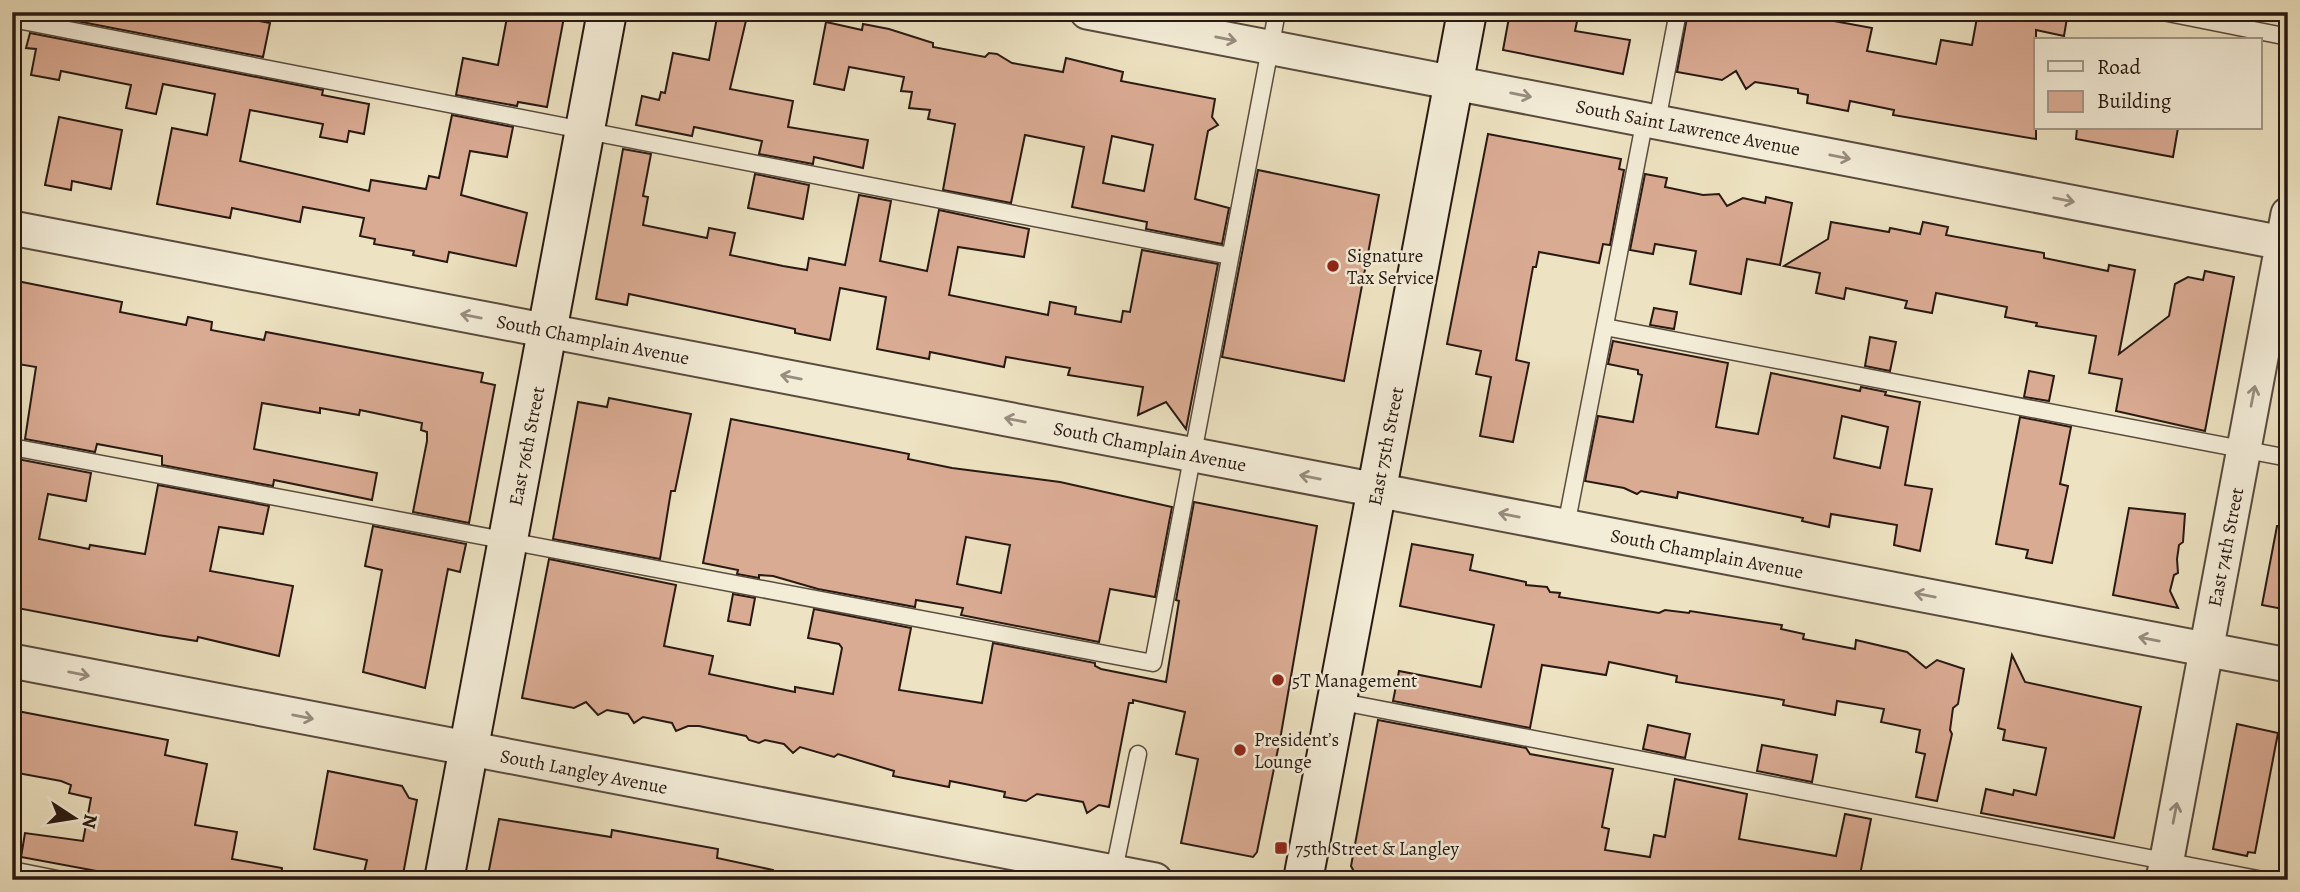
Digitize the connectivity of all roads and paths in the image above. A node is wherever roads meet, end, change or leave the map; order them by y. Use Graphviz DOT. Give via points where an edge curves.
graph roads {
  1 [pos="607,12"];
  2 [pos="1087,12"];
  3 [pos="1277,12"];
  4 [pos="1467,12"];
  5 [pos="1678,12"];
  6 [pos="2163,12"];
  7 [pos="12,19"];
  8 [pos="2288,37"];
  9 [pos="1270,47"];
  10 [pos="1454,82"];
  11 [pos="1651,120"];
  12 [pos="585,130"];
  13 [pos="12,228"];
  14 [pos="2286,234"];
  15 [pos="1230,256"];
  16 [pos="1605,327"];
  17 [pos="547,330"];
  18 [pos="12,447"];
  19 [pos="2243,450"];
  20 [pos="1193,454"];
  21 [pos="2288,458"];
  22 [pos="1377,489"];
  23 [pos="1566,526"];
  24 [pos="507,543"];
  25 [pos="2206,650"];
  26 [pos="12,661"];
  27 [pos="2288,665"];
  28 [pos="1337,701"];
  29 [pos="469,749"];
  30 [pos="1138,754"];
  31 [pos="12,870"];
  32 [pos="2164,871"];
  33 [pos="1113,876"];
  34 [pos="62,880"];
  35 [pos="444,880"];
  36 [pos="1155,880"];
  37 [pos="1303,880"];
  38 [pos="2263,880"];
  1 -- 12 [label="street, East 76th Street"];
  2 -- 9 [label="street, South Saint Lawrence Avenue, one-way"];
  3 -- 9 [label="lane"];
  4 -- 10 [label="street, East 75th Street"];
  5 -- 11 [label="lane"];
  6 -- 8 [label="lane"];
  7 -- 12 [label="lane"];
  9 -- 10 [label="street, South Saint Lawrence Avenue"];
  9 -- 15 [label="lane"];
  10 -- 11 [label="street, South Saint Lawrence Avenue, one-way"];
  10 -- 22 [label="street, East 75th Street"];
  11 -- 14 [label="street, South Saint Lawrence Avenue, one-way"];
  11 -- 16 [label="lane"];
  12 -- 15 [label="lane"];
  12 -- 17 [label="street, East 76th Street"];
  17 -- 13 [label="street, South Champlain Avenue, one-way"];
  19 -- 14 [label="street, East 74th Street, one-way"];
  15 -- 20 [label="lane"];
  16 -- 19 [label="lane"];
  16 -- 23 [label="lane"];
  20 -- 17 [label="street, South Champlain Avenue, one-way"];
  17 -- 24 [label="street, East 76th Street"];
  18 -- 24 [label="lane"];
  19 -- 21 [label="lane"];
  19 -- 25 [label="street, East 74th Street"];
  22 -- 20 [label="street, South Champlain Avenue, one-way"];
  20 -- 24 [label="lane" via="1153,663"];
  23 -- 22 [label="street, South Champlain Avenue, one-way"];
  22 -- 28 [label="street, East 75th Street"];
  25 -- 23 [label="street, South Champlain Avenue, one-way"];
  24 -- 29 [label="street, East 76th Street"];
  25 -- 27 [label="street, South Champlain Avenue"];
  32 -- 25 [label="street, East 74th Street, one-way"];
  26 -- 29 [label="street, South Langley Avenue, one-way"];
  28 -- 32 [label="lane"];
  28 -- 37 [label="street, East 75th Street"];
  29 -- 33 [label="street, South Langley Avenue"];
  29 -- 35 [label="street, East 76th Street"];
  30 -- 33 [label="lane"];
  31 -- 34 [label="lane"];
  32 -- 38 [label="lane"];
  33 -- 36 [label="street, South Langley Avenue"];
}
